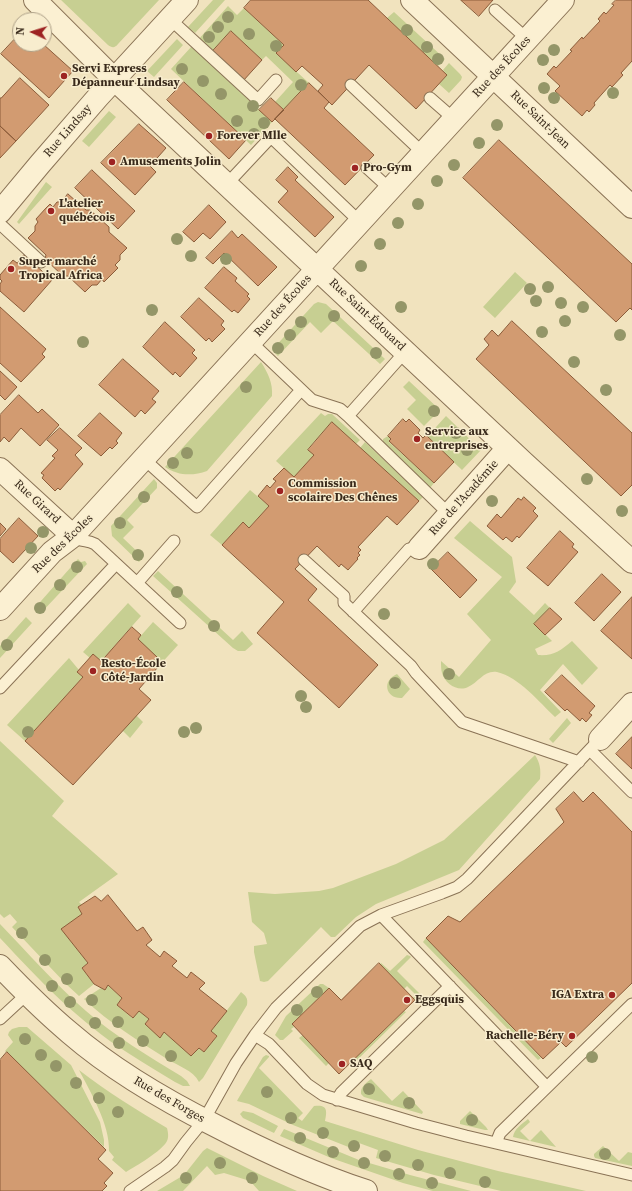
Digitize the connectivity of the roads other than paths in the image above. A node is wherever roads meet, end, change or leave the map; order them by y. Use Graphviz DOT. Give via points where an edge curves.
graph roads {
  1 [pos="35,0"];
  2 [pos="187,0"];
  3 [pos="563,0"];
  4 [pos="414,1"];
  5 [pos="495,10"];
  6 [pos="170,19"];
  7 [pos="527,39"];
  8 [pos="493,76"];
  9 [pos="114,79"];
  10 [pos="276,80"];
  11 [pos="351,85"];
  12 [pos="430,98"];
  13 [pos="454,119"];
  14 [pos="423,153"];
  15 [pos="367,168"];
  16 [pos="227,184"];
  17 [pos="390,189"];
  18 [pos="632,207"];
  19 [pos="0,212"];
  20 [pos="360,222"];
  21 [pos="0,224"];
  22 [pos="41,262"];
  23 [pos="317,269"];
  24 [pos="251,342"];
  25 [pos="405,352"];
  26 [pos="301,390"];
  27 [pos="348,416"];
  28 [pos="508,448"];
  29 [pos="144,459"];
  30 [pos="0,469"];
  31 [pos="449,514"];
  32 [pos="73,536"];
  33 [pos="174,541"];
  34 [pos="419,548"];
  35 [pos="304,560"];
  36 [pos="632,562"];
  37 [pos="116,564"];
  38 [pos="137,583"];
  39 [pos="0,609"];
  40 [pos="353,612"];
  41 [pos="180,623"];
  42 [pos="0,688"];
  43 [pos="632,704"];
  44 [pos="595,745"];
  45 [pos="579,762"];
  46 [pos="632,792"];
  47 [pos="381,915"];
  48 [pos="0,966"];
  49 [pos="450,986"];
  50 [pos="27,994"];
  51 [pos="632,1004"];
  52 [pos="0,1019"];
  53 [pos="255,1035"];
  54 [pos="547,1087"];
  55 [pos="337,1100"];
  56 [pos="204,1120"];
  57 [pos="496,1143"];
  58 [pos="632,1174"];
  59 [pos="130,1191"];
  60 [pos="366,1191"];
  1 -- 9 [label="street, Rue Saint-Édouard"];
  2 -- 6 [label="street, Rue Lindsay"];
  3 -- 7 [label="street, Rue des Écoles"];
  4 -- 8 [label="street, Rue Saint-Jean"];
  5 -- 7 [label="lane"];
  6 -- 9 [label="street, Rue Lindsay"];
  6 -- 10 [label="lane" via="258,100"];
  7 -- 8 [label="street, Rue des Écoles"];
  8 -- 13 [label="street, Rue des Écoles"];
  8 -- 18 [label="street, Rue Saint-Jean"];
  9 -- 16 [label="street, Rue Saint-Édouard"];
  9 -- 19 [label="street, Rue Lindsay"];
  11 -- 14 [label="lane"];
  12 -- 13 [label="lane"];
  13 -- 14 [label="street, Rue des Écoles"];
  14 -- 17 [label="street, Rue des Écoles"];
  15 -- 17 [label="lane"];
  16 -- 20 [label="lane" via="271,136"];
  16 -- 23 [label="street, Rue Saint-Édouard"];
  17 -- 20 [label="street, Rue des Écoles"];
  20 -- 23 [label="street, Rue des Écoles"];
  21 -- 22 [label="lane"];
  23 -- 24 [label="street, Rue des Écoles"];
  23 -- 25 [label="street, Rue Saint-Édouard"];
  24 -- 26 [label="lane"];
  24 -- 29 [label="street, Rue des Écoles"];
  25 -- 27 [label="lane"];
  25 -- 28 [label="street, Rue Saint-Édouard"];
  26 -- 27 [label="lane" via="312,400 340,410"];
  26 -- 29 [label="lane" via="197,507"];
  27 -- 31 [label="lane"];
  28 -- 31 [label="street, Rue de l'Académie"];
  28 -- 36 [label="street, Rue Saint-Édouard"];
  29 -- 32 [label="street, Rue des Écoles"];
  30 -- 32 [label="street, Rue Girard"];
  31 -- 34 [label="street, Rue de l'Académie"];
  32 -- 37 [label="lane" via="95,544"];
  32 -- 39 [label="street, Rue des Écoles" via="52,552"];
  33 -- 38 [label="lane"];
  34 -- 40 [label="lane" via="408,549"];
  35 -- 40 [label="lane" via="344,596 344,603"];
  37 -- 38 [label="lane"];
  37 -- 42 [label="lane"];
  38 -- 41 [label="lane"];
  40 -- 45 [label="lane" via="411,666 462,722"];
  43 -- 44 [label="street"];
  44 -- 45 [label="lane"];
  44 -- 46 [label="lane"];
  45 -- 47 [label="lane" via="457,887"];
  47 -- 49 [label="lane"];
  47 -- 53 [label="lane" via="356,930 284,999"];
  48 -- 50 [label="street, Rue des Forges"];
  49 -- 54 [label="lane"];
  49 -- 55 [label="lane" via="341,1093"];
  50 -- 52 [label="lane"];
  50 -- 56 [label="street, Rue des Forges" via="70,1034 119,1071"];
  51 -- 54 [label="lane"];
  53 -- 55 [label="lane" via="274,1048 312,1088"];
  53 -- 56 [label="lane"];
  54 -- 57 [label="lane" via="500,1133"];
  55 -- 57 [label="lane"];
  56 -- 59 [label="lane" via="173,1160"];
  56 -- 60 [label="street, Rue des Forges" via="302,1167"];
  57 -- 58 [label="lane"];
}
